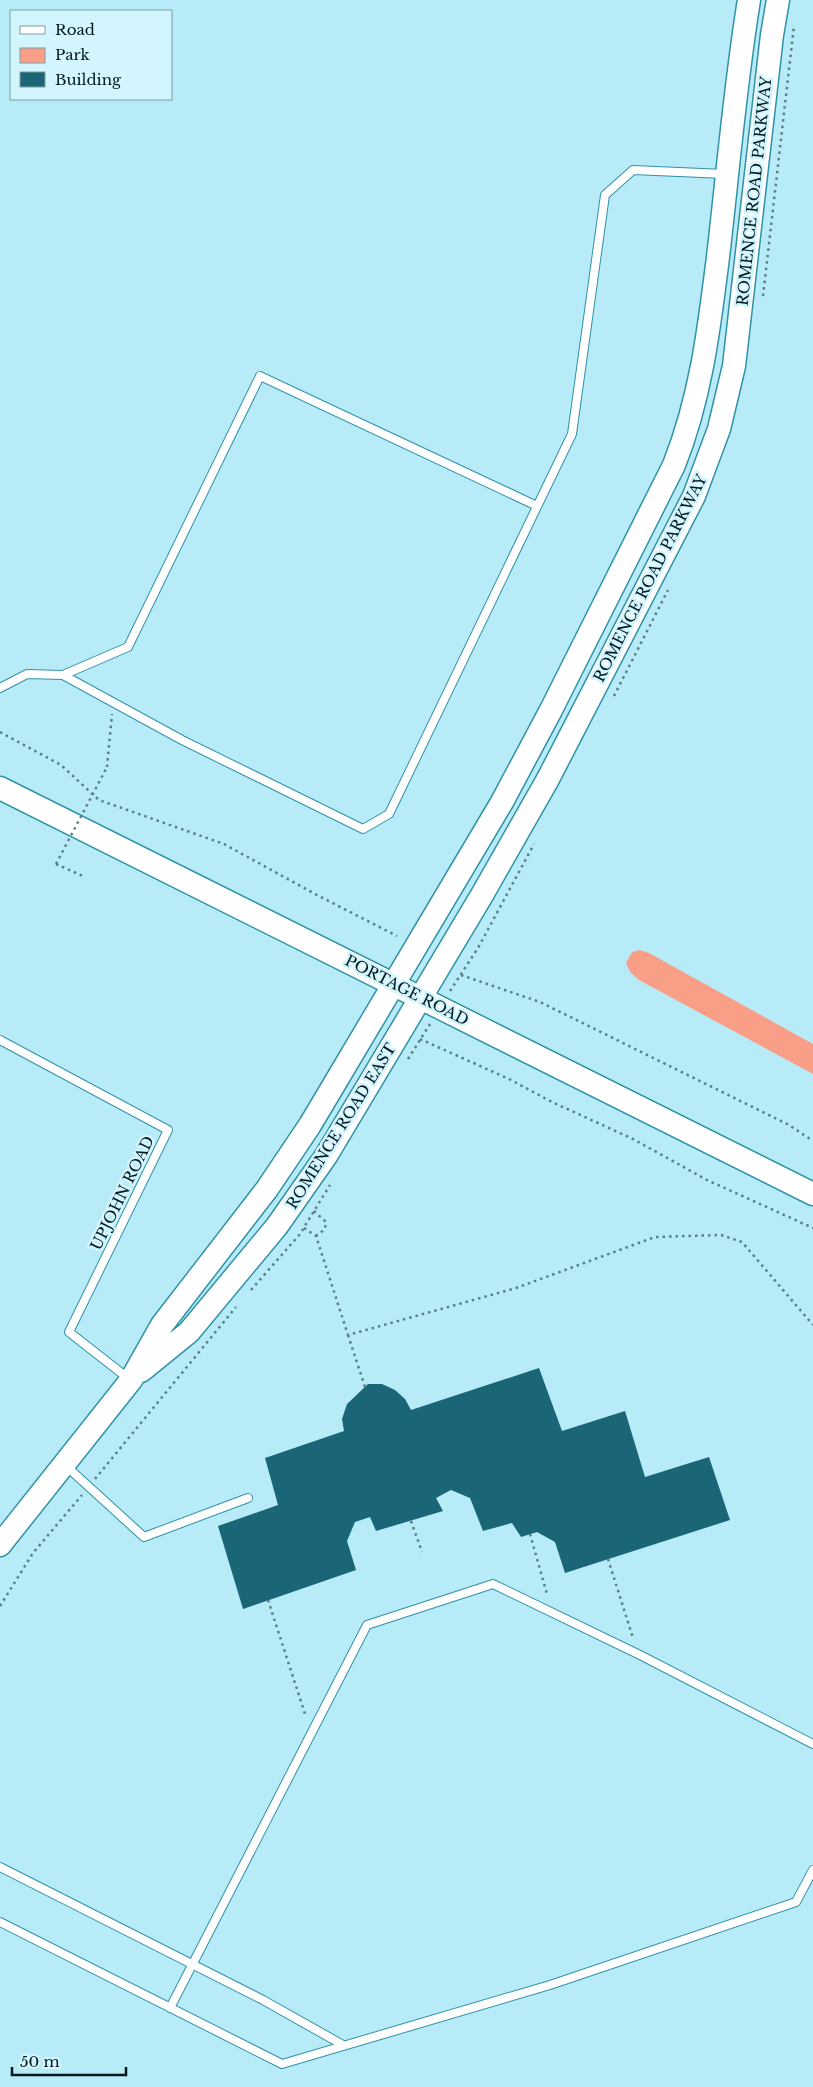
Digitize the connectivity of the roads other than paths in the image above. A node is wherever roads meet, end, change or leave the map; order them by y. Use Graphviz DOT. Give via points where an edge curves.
graph roads {
  1 [pos="749,0"];
  2 [pos="778,0"];
  3 [pos="728,174"];
  4 [pos="756,176"];
  5 [pos="537,506"];
  6 [pos="63,675"];
  7 [pos="0,688"];
  8 [pos="0,788"];
  9 [pos="395,984"];
  10 [pos="420,996"];
  11 [pos="0,1040"];
  12 [pos="813,1194"];
  13 [pos="131,1380"];
  14 [pos="64,1464"];
  15 [pos="248,1498"];
  16 [pos="0,1545"];
  17 [pos="813,1744"];
  18 [pos="0,1867"];
  19 [pos="813,1870"];
  20 [pos="0,1922"];
  21 [pos="192,1964"];
  22 [pos="170,2008"];
  23 [pos="343,2044"];
  1 -- 3 [label="street, ROMENCE ROAD PARKWAY"];
  2 -- 4 [label="street, ROMENCE ROAD PARKWAY"];
  3 -- 4 [label="street"];
  3 -- 5 [label="lane" via="633,170 605,195 572,434"];
  3 -- 9 [label="street, ROMENCE ROAD PARKWAY" via="698,392 674,465 527,757"];
  4 -- 10 [label="street, ROMENCE ROAD PARKWAY" via="734,366 707,465 679,526 548,779"];
  5 -- 6 [label="lane" via="260,376 128,648"];
  5 -- 6 [label="lane" via="390,814 363,829 182,740"];
  6 -- 7 [label="lane" via="27,674"];
  8 -- 9 [label="street, PORTAGE ROAD"];
  9 -- 10 [label="street, PORTAGE ROAD"];
  9 -- 13 [label="street, ROMENCE ROAD EAST" via="293,1152 162,1325"];
  10 -- 12 [label="street, PORTAGE ROAD"];
  10 -- 13 [label="street, ROMENCE ROAD EAST" via="326,1156 277,1226 189,1332"];
  11 -- 13 [label="lane, UPJOHN ROAD" via="168,1130 69,1332"];
  13 -- 14 [label="street, ROMENCE ROAD EAST"];
  14 -- 15 [label="lane" via="144,1537"];
  14 -- 16 [label="street, ROMENCE ROAD EAST"];
  17 -- 21 [label="lane" via="493,1584 407,1610 367,1625"];
  18 -- 21 [label="lane"];
  19 -- 23 [label="lane" via="796,1902 550,1984"];
  20 -- 22 [label="lane"];
  21 -- 22 [label="lane"];
  21 -- 23 [label="lane"];
  22 -- 23 [label="lane" via="282,2064"];
}
